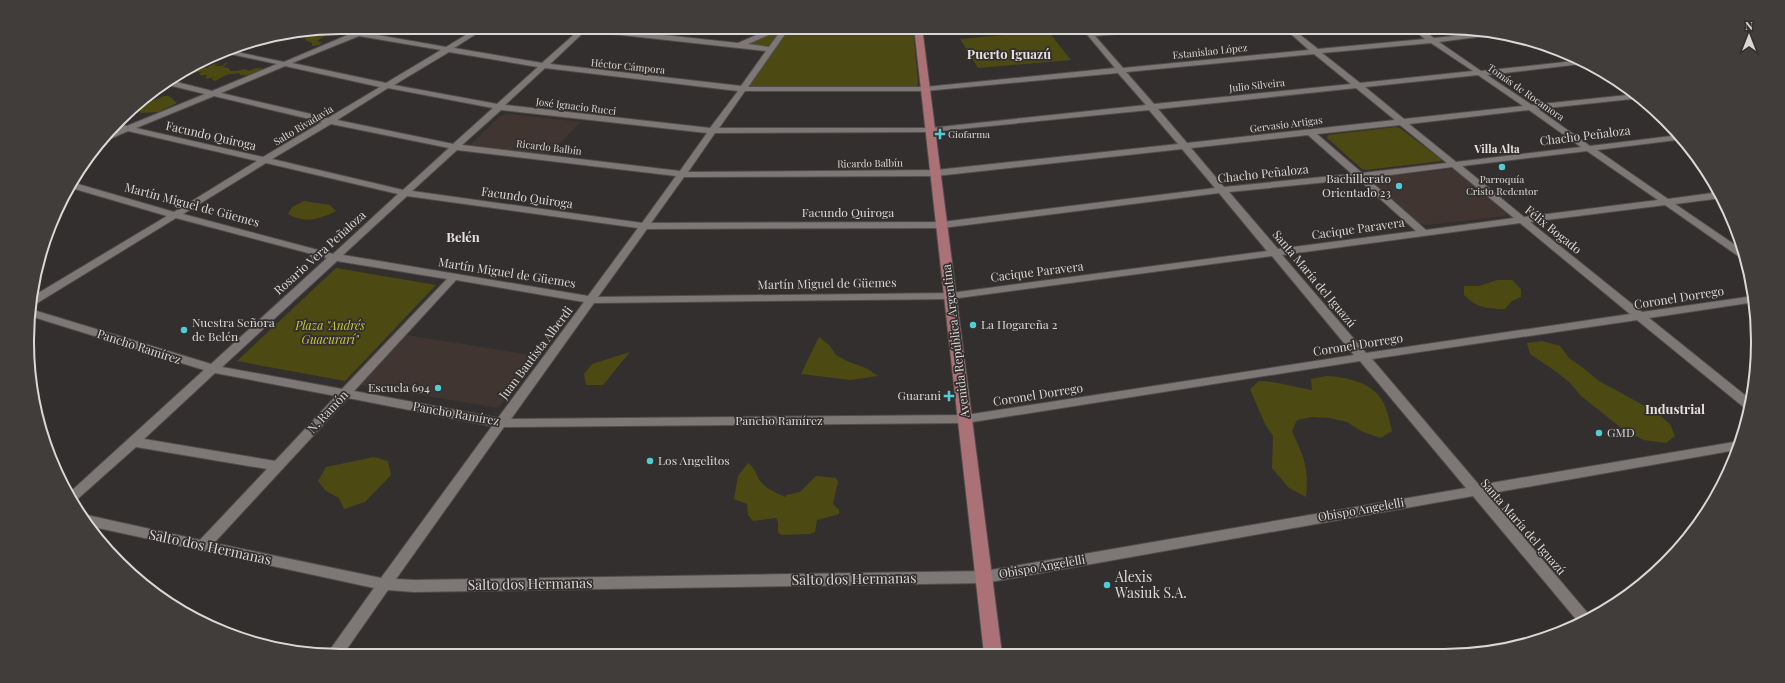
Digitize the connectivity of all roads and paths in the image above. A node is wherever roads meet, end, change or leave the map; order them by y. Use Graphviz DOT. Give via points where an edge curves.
graph roads {
  1 [pos="357,34"];
  2 [pos="473,34"];
  3 [pos="579,34"];
  4 [pos="630,34"];
  5 [pos="765,34"];
  6 [pos="782,34"];
  7 [pos="919,34"];
  8 [pos="1090,34"];
  9 [pos="1294,34"];
  10 [pos="1423,34"];
  11 [pos="1475,36"];
  12 [pos="1432,40"];
  13 [pos="738,46"];
  14 [pos="771,49"];
  15 [pos="447,50"];
  16 [pos="1314,51"];
  17 [pos="234,53"];
  18 [pos="1574,63"];
  19 [pos="282,64"];
  20 [pos="544,66"];
  21 [pos="1121,70"];
  22 [pos="1479,73"];
  23 [pos="174,84"];
  24 [pos="1357,85"];
  25 [pos="388,86"];
  26 [pos="743,89"];
  27 [pos="925,90"];
  28 [pos="211,94"];
  29 [pos="1630,97"];
  30 [pos="1151,106"];
  31 [pos="499,107"];
  32 [pos="1530,108"];
  33 [pos="330,121"];
  34 [pos="1402,122"];
  35 [pos="121,127"];
  36 [pos="126,129"];
  37 [pos="930,130"];
  38 [pos="712,132"];
  39 [pos="115,133"];
  40 [pos="1311,133"];
  41 [pos="1674,138"];
  42 [pos="457,146"];
  43 [pos="1185,147"];
  44 [pos="1586,147"];
  45 [pos="264,161"];
  46 [pos="1453,164"];
  47 [pos="936,173"];
  48 [pos="682,174"];
  49 [pos="1360,176"];
  50 [pos="76,186"];
  51 [pos="1221,190"];
  52 [pos="405,193"];
  53 [pos="1714,196"];
  54 [pos="1667,202"];
  55 [pos="175,215"];
  56 [pos="1520,220"];
  57 [pos="942,225"];
  58 [pos="645,226"];
  59 [pos="1424,233"];
  60 [pos="1737,251"];
  61 [pos="1276,254"];
  62 [pos="334,257"];
  63 [pos="453,278"];
  64 [pos="951,296"];
  65 [pos="37,299"];
  66 [pos="592,300"];
  67 [pos="1748,300"];
  68 [pos="36,314"];
  69 [pos="1642,317"];
  70 [pos="1363,357"];
  71 [pos="213,369"];
  72 [pos="345,394"];
  73 [pos="1745,402"];
  74 [pos="966,419"];
  75 [pos="500,423"];
  76 [pos="134,442"];
  77 [pos="1733,446"];
  78 [pos="278,466"];
  79 [pos="1474,490"];
  80 [pos="75,495"];
  81 [pos="93,521"];
  82 [pos="203,546"];
  83 [pos="984,577"];
  84 [pos="384,584"];
  85 [pos="1582,616"];
  86 [pos="338,649"];
  87 [pos="992,649"];
  1 -- 15 [label="street, Héctor Cámpora"];
  1 -- 19 [label="street"];
  2 -- 15 [label="street, Salto Rivadavia"];
  3 -- 20 [label="street, Rosario Vera Peñaloza"];
  4 -- 13 [label="street"];
  5 -- 13 [label="street"];
  6 -- 14 [label="street, Juan Bautista Alberdi"];
  7 -- 27 [label="main road, Avenida República Argentina"];
  8 -- 21 [label="street, Santa María del Iguazú"];
  9 -- 16 [label="street, Félix Bogado"];
  10 -- 12 [label="street, Tomás de Rocamora"];
  11 -- 12 [label="street, Estanislao López"];
  12 -- 16 [label="street, Estanislao López"];
  12 -- 22 [label="street, Tomás de Rocamora"];
  13 -- 14 [label="street"];
  14 -- 26 [label="street, Juan Bautista Alberdi"];
  15 -- 20 [label="street, Héctor Cámpora"];
  15 -- 25 [label="street, Salto Rivadavia"];
  16 -- 21 [label="street, Estanislao López"];
  16 -- 24 [label="street, Félix Bogado"];
  17 -- 19 [label="street, José Ignacio Rucci"];
  18 -- 22 [label="street, Julio Silveira"];
  19 -- 25 [label="street, José Ignacio Rucci"];
  19 -- 28 [label="street"];
  20 -- 26 [label="street, Héctor Cámpora"];
  20 -- 31 [label="street, Rosario Vera Peñaloza"];
  21 -- 27 [label="street, Estanislao López"];
  21 -- 30 [label="street, Santa María del Iguazú"];
  22 -- 24 [label="street, Julio Silveira"];
  22 -- 32 [label="street, Tomás de Rocamora"];
  23 -- 28 [label="street, Ricardo Balbín"];
  24 -- 30 [label="street, Julio Silveira"];
  24 -- 34 [label="street, Félix Bogado"];
  25 -- 31 [label="street, José Ignacio Rucci"];
  25 -- 33 [label="street, Salto Rivadavia"];
  26 -- 27 [label="street, Héctor Cámpora"];
  26 -- 38 [label="street, Juan Bautista Alberdi"];
  27 -- 37 [label="main road, Avenida República Argentina"];
  28 -- 33 [label="street, Ricardo Balbín"];
  28 -- 36 [label="street"];
  29 -- 32 [label="street, Gervasio Artigas"];
  30 -- 37 [label="street, Julio Silveira"];
  30 -- 43 [label="street, Santa María del Iguazú"];
  31 -- 38 [label="street, José Ignacio Rucci"];
  31 -- 42 [label="street, Rosario Vera Peñaloza"];
  32 -- 34 [label="street, Gervasio Artigas"];
  32 -- 44 [label="street, Tomás de Rocamora"];
  33 -- 42 [label="street, Ricardo Balbín"];
  33 -- 45 [label="street, Salto Rivadavia"];
  34 -- 40 [label="street, Gervasio Artigas"];
  34 -- 46 [label="street, Félix Bogado"];
  35 -- 36 [label="street, Facundo Quiroga"];
  36 -- 39 [label="street"];
  36 -- 45 [label="street, Facundo Quiroga"];
  37 -- 38 [label="street, José Ignacio Rucci"];
  37 -- 47 [label="main road, Avenida República Argentina"];
  38 -- 48 [label="street, Juan Bautista Alberdi"];
  40 -- 43 [label="street, Gervasio Artigas"];
  40 -- 49 [label="street"];
  41 -- 44 [label="street, Chacho Peñaloza"];
  42 -- 48 [label="street, Ricardo Balbín"];
  42 -- 52 [label="street, Rosario Vera Peñaloza"];
  43 -- 47 [label="street, Gervasio Artigas"];
  43 -- 51 [label="street, Santa María del Iguazú"];
  44 -- 46 [label="street, Chacho Peñaloza"];
  44 -- 54 [label="street, Tomás de Rocamora"];
  45 -- 52 [label="street, Facundo Quiroga"];
  45 -- 55 [label="street, Salto Rivadavia"];
  46 -- 49 [label="street, Chacho Peñaloza"];
  46 -- 56 [label="street, Félix Bogado"];
  47 -- 48 [label="street, Ricardo Balbín"];
  47 -- 57 [label="main road, Avenida República Argentina"];
  48 -- 58 [label="street, Juan Bautista Alberdi"];
  49 -- 51 [label="street, Chacho Peñaloza"];
  49 -- 59 [label="street"];
  50 -- 55 [label="street, Martín Miguel de Güemes"];
  51 -- 57 [label="street, Chacho Peñaloza"];
  51 -- 61 [label="street, Santa María del Iguazú"];
  52 -- 58 [label="street, Facundo Quiroga"];
  52 -- 62 [label="street, Rosario Vera Peñaloza"];
  53 -- 54 [label="street, Cacique Paravera"];
  54 -- 56 [label="street, Cacique Paravera"];
  54 -- 60 [label="street, Tomás de Rocamora"];
  55 -- 62 [label="street, Martín Miguel de Güemes"];
  55 -- 65 [label="street, Salto Rivadavia"];
  56 -- 59 [label="street, Cacique Paravera"];
  56 -- 69 [label="street, Félix Bogado"];
  57 -- 58 [label="street, Facundo Quiroga"];
  57 -- 64 [label="main road, Avenida República Argentina"];
  58 -- 66 [label="street, Juan Bautista Alberdi"];
  59 -- 61 [label="street, Cacique Paravera"];
  61 -- 64 [label="street, Cacique Paravera"];
  61 -- 70 [label="street, Santa María del Iguazú"];
  62 -- 63 [label="street, Martín Miguel de Güemes"];
  62 -- 71 [label="street, Rosario Vera Peñaloza"];
  63 -- 66 [label="street, Martín Miguel de Güemes"];
  63 -- 72 [label="street, N. Ramón"];
  64 -- 66 [label="street, Martín Miguel de Güemes"];
  64 -- 74 [label="main road, Avenida República Argentina"];
  66 -- 75 [label="street, Juan Bautista Alberdi"];
  67 -- 69 [label="street, Coronel Dorrego"];
  68 -- 71 [label="street, Pancho Ramírez"];
  69 -- 70 [label="street, Coronel Dorrego"];
  69 -- 73 [label="street, Félix Bogado"];
  70 -- 74 [label="street, Coronel Dorrego"];
  70 -- 79 [label="street, Santa María del Iguazú"];
  71 -- 72 [label="street, Pancho Ramírez"];
  71 -- 76 [label="street, Rosario Vera Peñaloza"];
  72 -- 75 [label="street, Pancho Ramírez"];
  72 -- 78 [label="street, N. Ramón"];
  74 -- 75 [label="street, Pancho Ramírez"];
  74 -- 83 [label="main road, Avenida República Argentina"];
  75 -- 84 [label="street, Juan Bautista Alberdi"];
  76 -- 78 [label="street"];
  76 -- 80 [label="street, Rosario Vera Peñaloza"];
  77 -- 79 [label="street, Obispo Angelelli"];
  78 -- 82 [label="street, N. Ramón"];
  79 -- 83 [label="street, Obispo Angelelli"];
  79 -- 85 [label="street, Santa María del Iguazú"];
  81 -- 82 [label="street, Salto dos Hermanas"];
  82 -- 84 [label="street, Salto dos Hermanas"];
  83 -- 84 [label="street, Salto dos Hermanas" via="414,586"];
  83 -- 87 [label="main road, Avenida República Argentina"];
  84 -- 86 [label="street, Juan Bautista Alberdi"];
}
